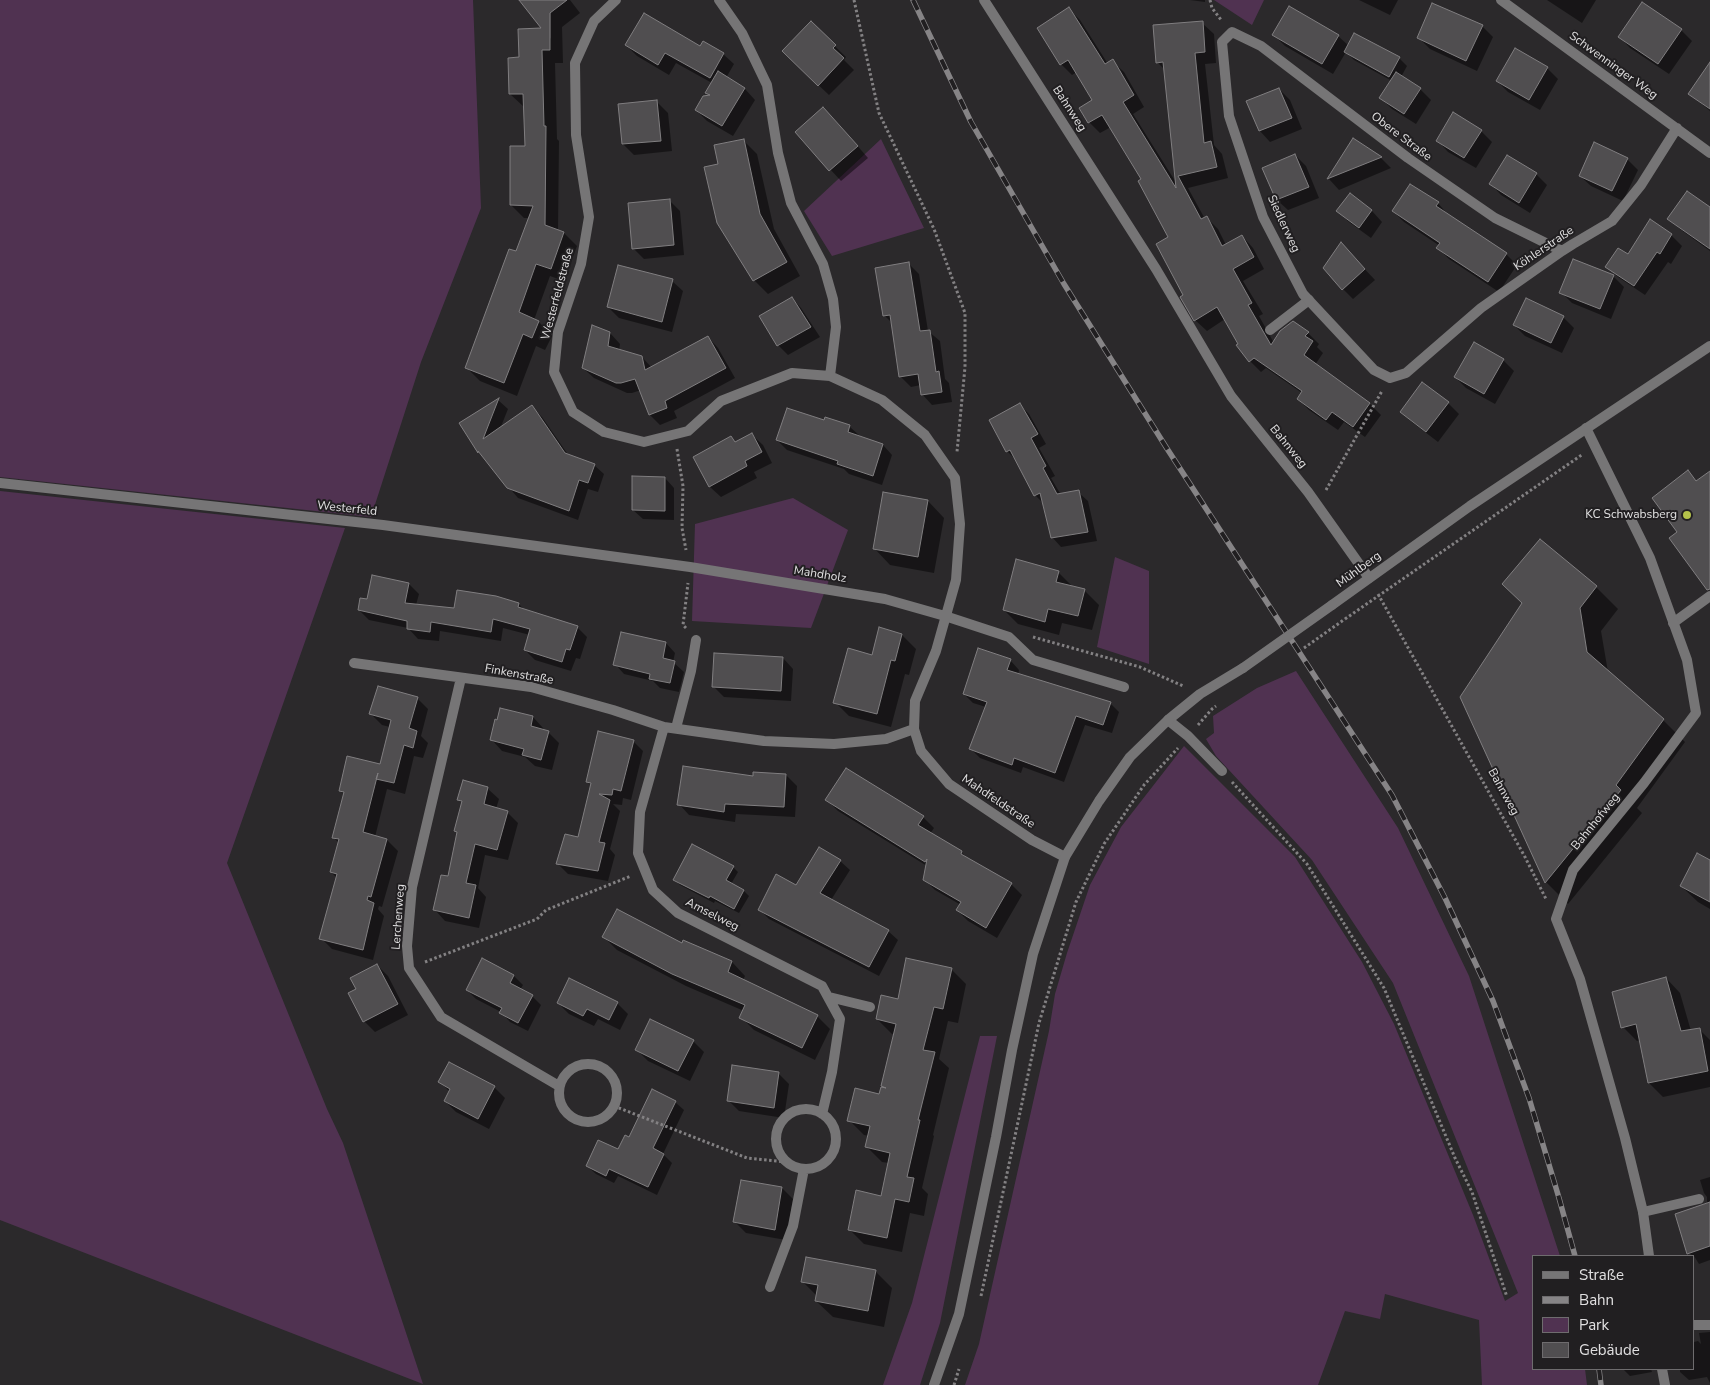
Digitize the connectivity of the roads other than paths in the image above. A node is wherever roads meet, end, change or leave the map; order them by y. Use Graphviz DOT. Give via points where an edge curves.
graph roads {
  1 [pos="616,0"];
  2 [pos="719,0"];
  3 [pos="984,0"];
  4 [pos="1501,0"];
  5 [pos="1232,32"];
  6 [pos="1677,128"];
  7 [pos="1710,153"];
  8 [pos="1562,252"];
  9 [pos="1309,300"];
  10 [pos="1270,330"];
  11 [pos="1710,346"];
  12 [pos="830,376"];
  13 [pos="1390,378"];
  14 [pos="882,400"];
  15 [pos="1586,428"];
  16 [pos="0,483"];
  17 [pos="690,567"];
  18 [pos="1369,578"];
  19 [pos="1710,596"];
  20 [pos="945,616"];
  21 [pos="1673,623"];
  22 [pos="696,640"];
  23 [pos="354,663"];
  24 [pos="461,678"];
  25 [pos="1124,687"];
  26 [pos="1168,720"];
  27 [pos="664,727"];
  28 [pos="676,728"];
  29 [pos="914,729"];
  30 [pos="1222,771"];
  31 [pos="1065,857"];
  32 [pos="829,998"];
  33 [pos="870,1007"];
  34 [pos="558,1086"];
  35 [pos="822,1114"];
  36 [pos="804,1169"];
  37 [pos="1699,1199"];
  38 [pos="1642,1212"];
  39 [pos="1649,1255"];
  40 [pos="770,1287"];
  41 [pos="1695,1325"];
  42 [pos="1710,1325"];
  43 [pos="1662,1370"];
  44 [pos="934,1385"];
  45 [pos="1666,1385"];
  1 -- 12 [label="street, Westerfeldstraße" via="594,21 575,63 576,135 589,216 580,264 558,332 554,372 573,412 604,432 644,442 688,430 721,401 792,373"];
  2 -- 12 [label="street" via="742,33 766,85 791,203 823,264 833,298 836,327"];
  3 -- 18 [label="street, Bahnweg" via="1151,261 1231,396 1317,505"];
  4 -- 6 [label="street, Schwenninger Weg"];
  5 -- 8 [label="street, Obere Straße" via="1261,46 1408,158 1496,218"];
  5 -- 9 [label="street, Siedlerweg" via="1222,42 1228,116 1262,217"];
  6 -- 7 [label="street, Schwenninger Weg"];
  6 -- 8 [label="street, Köhlerstraße" via="1612,221"];
  8 -- 13 [label="street, Köhlerstraße" via="1481,308 1406,373"];
  9 -- 10 [label="street"];
  9 -- 13 [label="street, Siedlerweg" via="1374,370"];
  11 -- 15 [label="street, Mühlberg"];
  12 -- 14 [label="street, Westerfeldstraße"];
  14 -- 20 [label="street, Mahdfeldstraße" via="925,435 955,478 960,524 956,580"];
  15 -- 18 [label="street, Mühlberg"];
  15 -- 21 [label="street, Bahnhofweg" via="1650,558"];
  16 -- 17 [label="street, Westerfeld" via="383,526"];
  17 -- 20 [label="street, Mahdholz" via="885,599"];
  18 -- 26 [label="street, Mühlberg, bridge" via="1243,668 1200,694"];
  19 -- 21 [label="street"];
  20 -- 25 [label="street" via="1009,637 1033,660"];
  20 -- 29 [label="street, Mahdfeldstraße" via="936,651 915,701"];
  21 -- 38 [label="street, Bahnhofweg" via="1687,660 1696,714 1574,870 1556,919 1580,979 1625,1138"];
  22 -- 28 [label="street"];
  23 -- 24 [label="street, Finkenstraße"];
  24 -- 27 [label="street, Finkenstraße" via="531,687"];
  24 -- 34 [label="street, Lerchenweg" via="412,887 407,946 409,968 441,1017"];
  26 -- 30 [label="street"];
  26 -- 31 [label="street, Mühlberg" via="1130,757"];
  27 -- 28 [label="street, Finkenstraße"];
  27 -- 32 [label="street, Amselweg" via="640,812 638,853 653,890 678,913 822,986"];
  28 -- 29 [label="street, Finkenstraße" via="764,741 834,744 886,739"];
  29 -- 31 [label="street, Mahdfeldstraße" via="921,751 949,784 1032,840"];
  31 -- 44 [label="street, Mühlberg" via="1033,954 959,1314"];
  32 -- 33 [label="street"];
  32 -- 35 [label="street, Amselweg" via="840,1019"];
  34 -- 34 [label="street" via="558,1095 566,1113 582,1122 601,1119 609,1113 618,1096 613,1077 598,1064 574,1067 562,1076"];
  35 -- 36 [label="street" via="834,1128 835,1146 825,1163"];
  35 -- 36 [label="street" via="803,1109 793,1112 779,1126 776,1140 780,1153 796,1168"];
  36 -- 40 [label="street" via="793,1226"];
  37 -- 38 [label="street"];
  38 -- 39 [label="street"];
  41 -- 42 [label="street"];
  43 -- 45 [label="street"];
}
